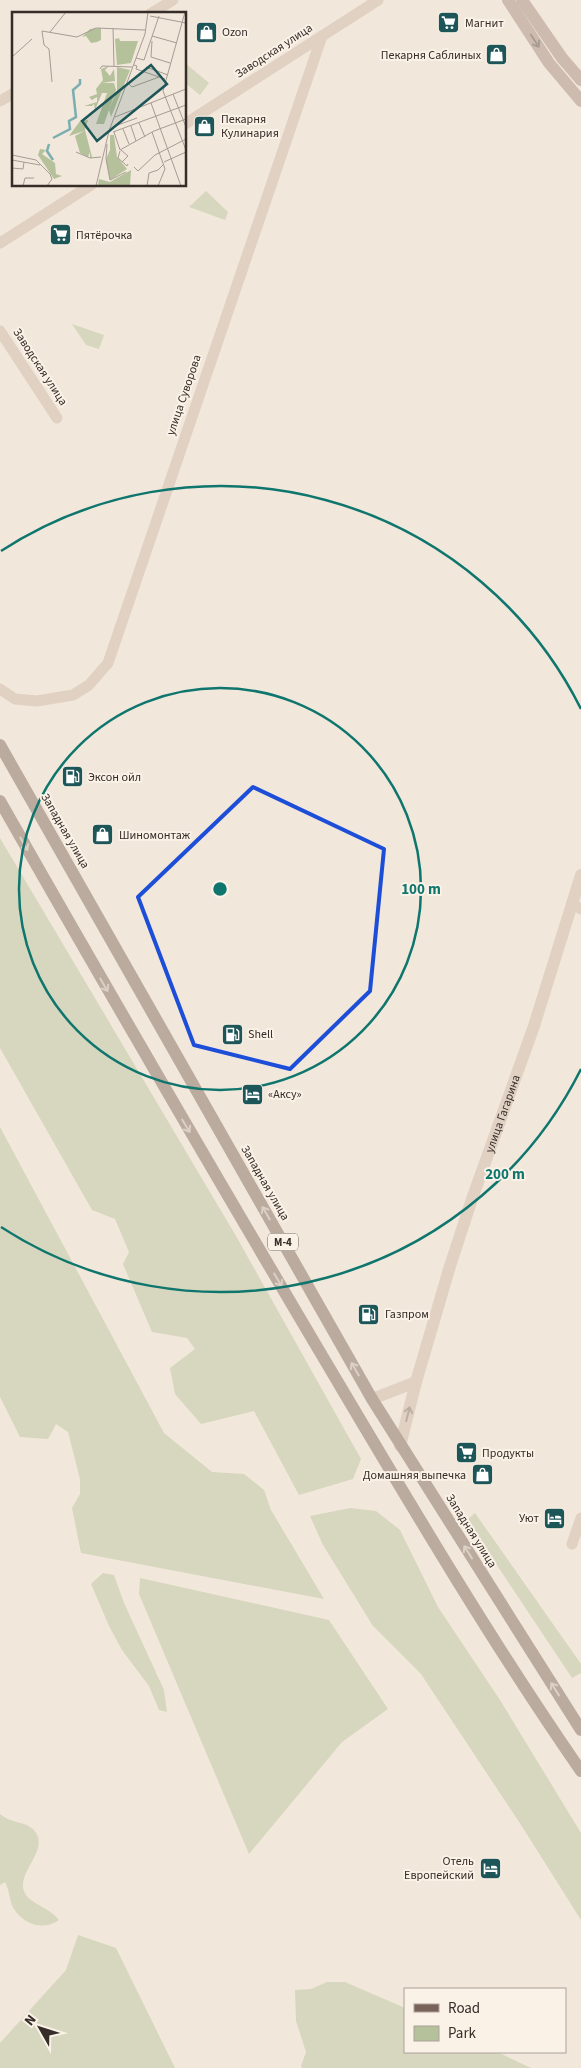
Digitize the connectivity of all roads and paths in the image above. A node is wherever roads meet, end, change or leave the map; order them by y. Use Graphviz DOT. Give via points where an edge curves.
graph roads {
  1 [pos="173,0"];
  2 [pos="378,0"];
  3 [pos="508,0"];
  4 [pos="522,0"];
  5 [pos="153,12"];
  6 [pos="322,36"];
  7 [pos="581,80"];
  8 [pos="12,93"];
  9 [pos="0,101"];
  10 [pos="581,101"];
  11 [pos="186,123"];
  12 [pos="89,186"];
  13 [pos="0,244"];
  14 [pos="0,330"];
  15 [pos="57,418"];
  16 [pos="0,689"];
  17 [pos="0,745"];
  18 [pos="0,802"];
  19 [pos="581,875"];
  20 [pos="576,906"];
  21 [pos="416,1382"];
  22 [pos="372,1399"];
  23 [pos="400,1446"];
  24 [pos="581,1518"];
  25 [pos="572,1544"];
  26 [pos="581,1730"];
  27 [pos="581,1771"];
  1 -- 5 [label="street"];
  2 -- 6 [label="street, Заводская улица"];
  3 -- 10 [label="main road, one-way" via="549,63"];
  4 -- 7 [label="main road"];
  6 -- 11 [label="street, Заводская улица"];
  6 -- 16 [label="street, улица Суворова" via="108,663 89,685 73,695 38,701 15,699"];
  8 -- 9 [label="street"];
  12 -- 13 [label="street"];
  14 -- 15 [label="street, Заводская улица"];
  22 -- 17 [label="main road, Западная улица / М-4, one-way"];
  18 -- 27 [label="main road, М-4, one-way" via="140,1048 420,1521 501,1652"];
  19 -- 20 [label="street, улица Гагарина"];
  20 -- 21 [label="street, улица Гагарина" via="464,1224"];
  21 -- 22 [label="street"];
  23 -- 21 [label="street, улица Гагарина, one-way"];
  22 -- 23 [label="main road, Западная улица / М-4"];
  26 -- 23 [label="main road, Западная улица / М-4, one-way"];
  24 -- 25 [label="street"];
}
